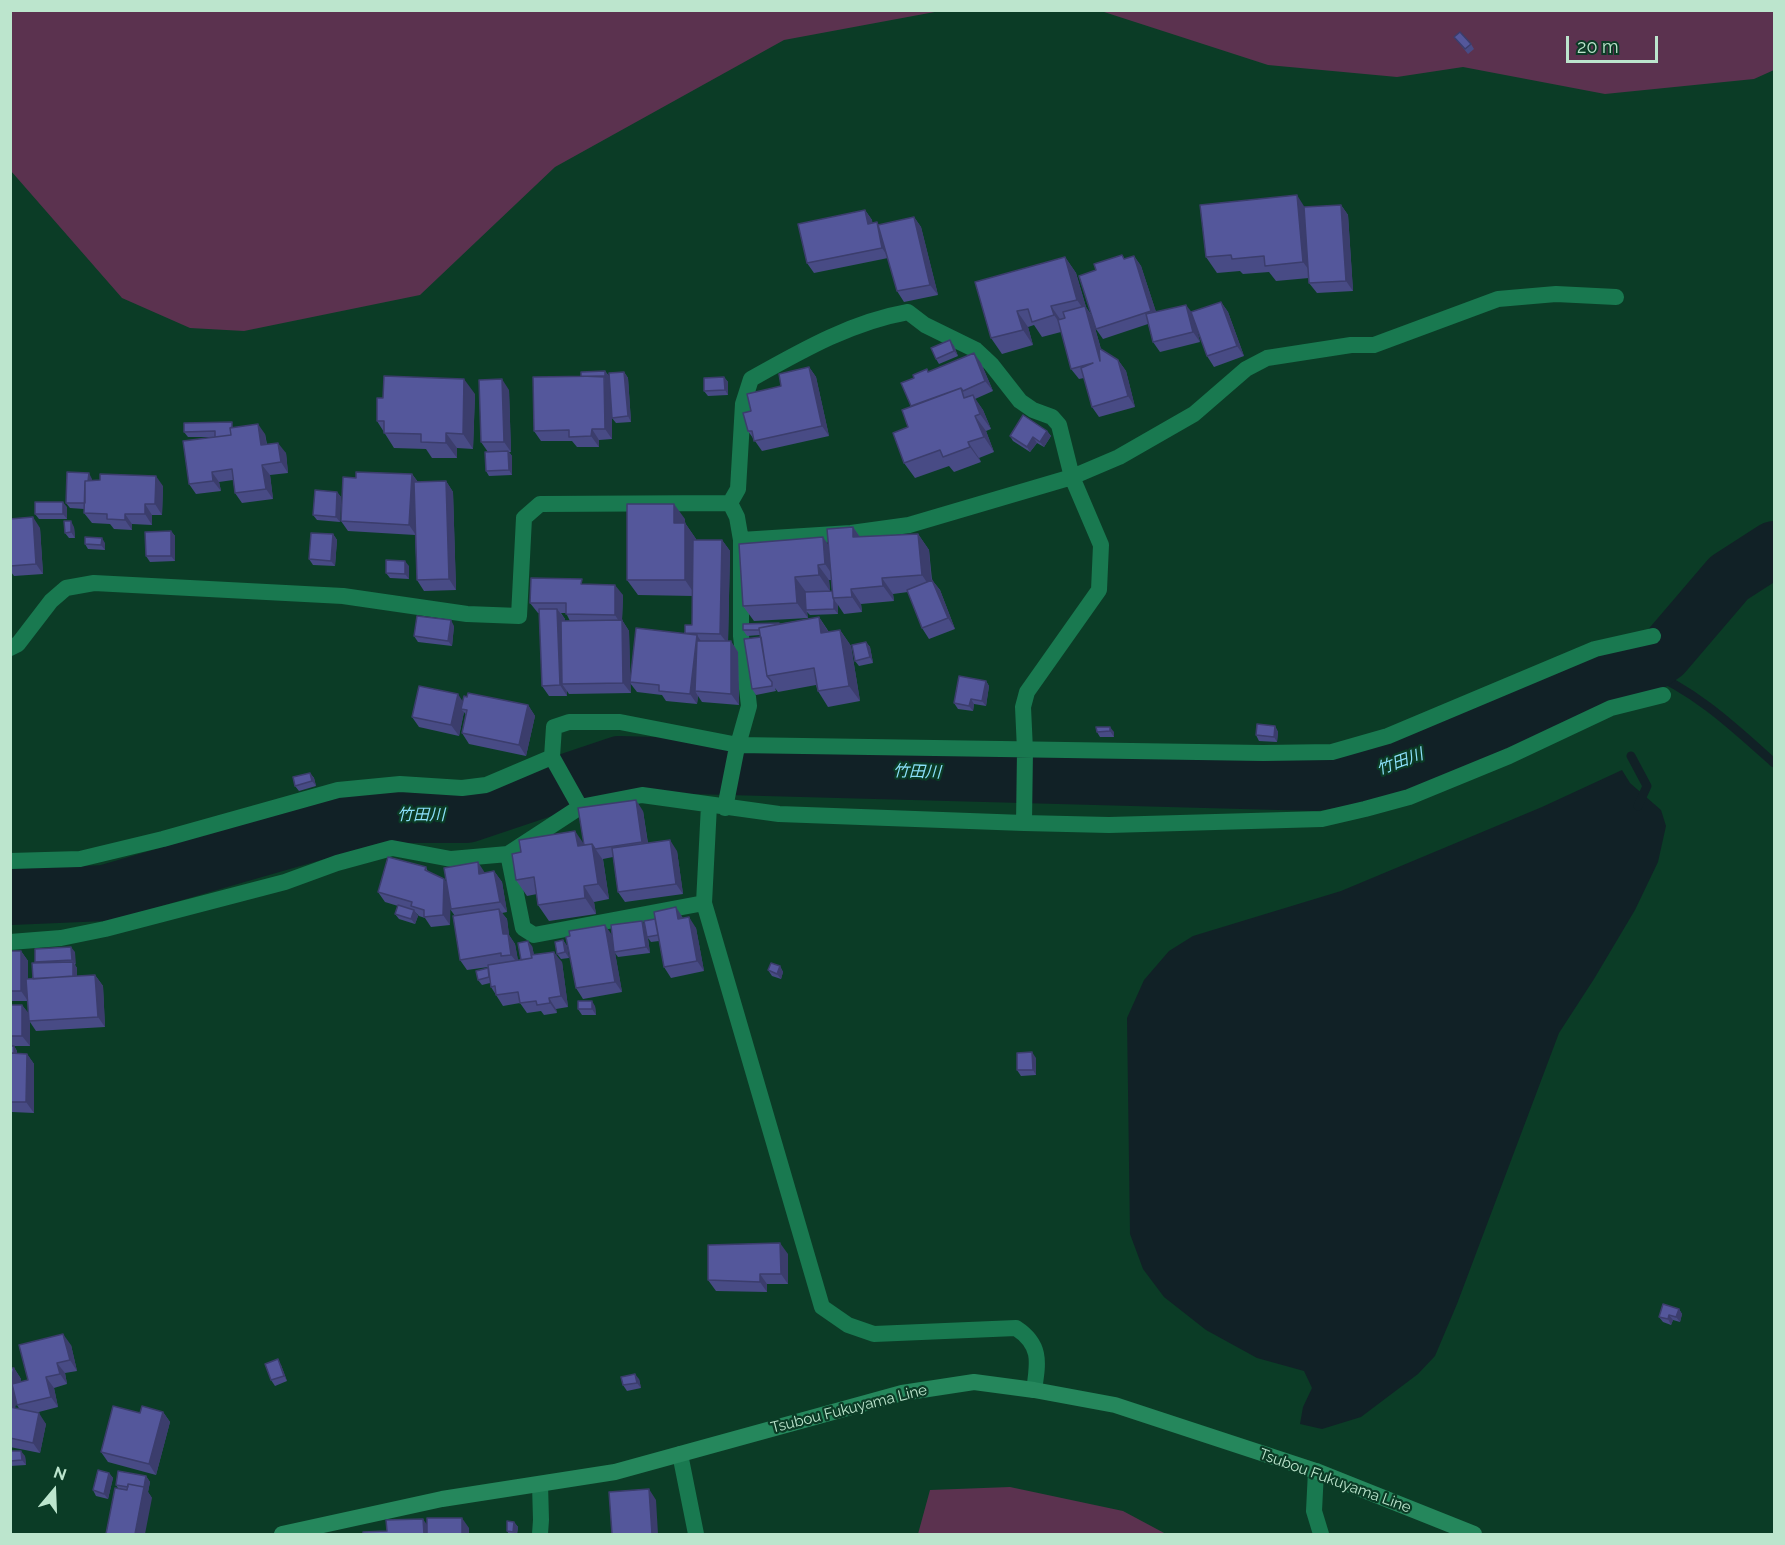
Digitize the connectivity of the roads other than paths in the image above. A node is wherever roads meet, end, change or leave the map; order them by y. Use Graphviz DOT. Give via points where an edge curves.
graph roads {
  1 [pos="1616,297"];
  2 [pos="1071,477"];
  3 [pos="730,503"];
  4 [pos="741,540"];
  5 [pos="1653,636"];
  6 [pos="10,648"];
  7 [pos="1663,695"];
  8 [pos="737,748"];
  9 [pos="1025,754"];
  10 [pos="553,760"];
  11 [pos="721,802"];
  12 [pos="579,803"];
  13 [pos="1024,816"];
  14 [pos="508,855"];
  15 [pos="10,861"];
  16 [pos="704,903"];
  17 [pos="10,942"];
  18 [pos="1034,1390"];
  19 [pos="680,1454"];
  20 [pos="1316,1471"];
  21 [pos="540,1484"];
  22 [pos="282,1534"];
  23 [pos="540,1534"];
  24 [pos="696,1534"];
  25 [pos="1321,1534"];
  26 [pos="1474,1534"];
  1 -- 2 [label="street" via="1556,294 1498,300 1374,345 1268,358 1246,369 1194,414 1119,457"];
  2 -- 3 [label="street" via="1059,425 1052,417 1020,401 976,350 924,326 908,312 879,317 809,346 751,379 743,404 738,489"];
  2 -- 4 [label="street" via="909,525"];
  2 -- 9 [label="street" via="1101,545 1099,590 1027,692 1023,707"];
  3 -- 4 [label="street"];
  3 -- 6 [label="street" via="540,504 524,518 519,616 467,614 343,596 94,583 66,588 18,644"];
  4 -- 8 [label="street" via="741,636 749,706"];
  5 -- 9 [label="street" via="1595,649 1388,736 1332,752"];
  7 -- 13 [label="street" via="1611,708 1409,797 1322,819 1109,825"];
  8 -- 9 [label="street"];
  8 -- 10 [label="street" via="620,722 569,722 554,727"];
  8 -- 11 [label="street"];
  9 -- 13 [label="street"];
  10 -- 12 [label="street"];
  10 -- 15 [label="street" via="486,784 462,788 400,784 338,790 80,859"];
  11 -- 12 [label="street" via="642,795"];
  11 -- 13 [label="street" via="779,814"];
  11 -- 16 [label="street"];
  12 -- 14 [label="street"];
  14 -- 16 [label="street" via="523,928 534,935"];
  14 -- 17 [label="street" via="451,860 392,848 285,882 105,929"];
  16 -- 18 [label="street" via="822,1307 848,1325 874,1334 1016,1329 1026,1335 1038,1357"];
  18 -- 19 [label="main road, Tsubou Fukuyama Line" via="974,1382 902,1393"];
  18 -- 20 [label="main road, Tsubou Fukuyama Line" via="1115,1405"];
  19 -- 21 [label="main road, Tsubou Fukuyama Line" via="615,1472"];
  19 -- 24 [label="street"];
  20 -- 25 [label="street" via="1314,1511"];
  20 -- 26 [label="main road, Tsubou Fukuyama Line"];
  21 -- 22 [label="main road, Tsubou Fukuyama Line" via="442,1498"];
  21 -- 23 [label="street"];
}
